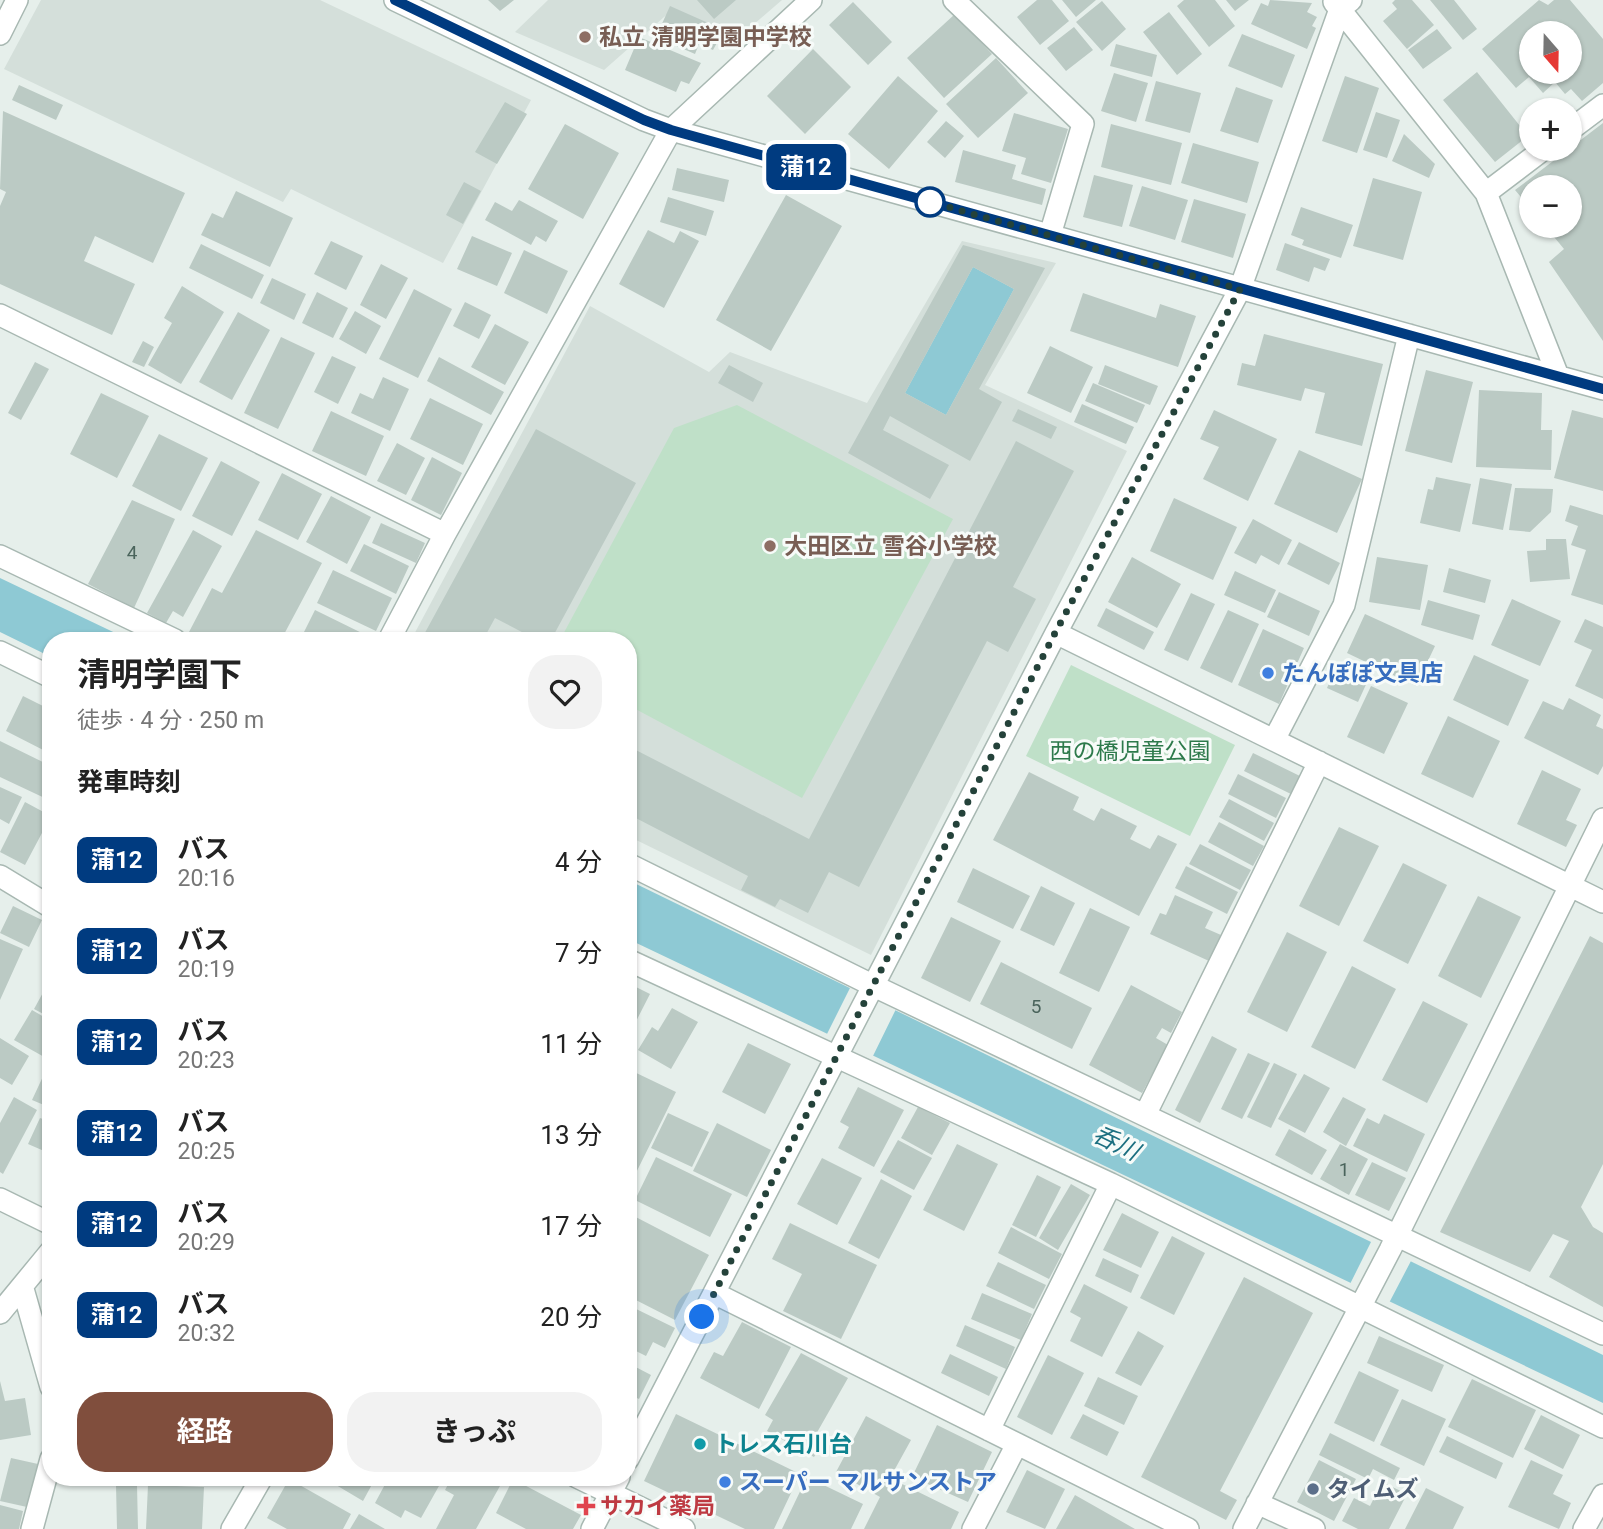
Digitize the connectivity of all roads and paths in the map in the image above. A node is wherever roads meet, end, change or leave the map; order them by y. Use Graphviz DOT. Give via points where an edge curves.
graph roads {
  1 [pos="18,0"];
  2 [pos="395,0"];
  3 [pos="811,0"];
  4 [pos="954,0"];
  5 [pos="1341,3"];
  6 [pos="0,34"];
  7 [pos="1603,104"];
  8 [pos="1582,121"];
  9 [pos="671,130"];
  10 [pos="1528,161"];
  11 [pos="1486,192"];
  12 [pos="1050,235"];
  13 [pos="1240,289"];
  14 [pos="0,315"];
  15 [pos="1409,335"];
  16 [pos="1558,376"];
  17 [pos="1603,388"];
  18 [pos="445,534"];
  19 [pos="0,556"];
  20 [pos="158,632"];
  21 [pos="393,632"];
  22 [pos="1055,633"];
  23 [pos="1,655"];
  24 [pos="42,673"];
  25 [pos="1274,740"];
  26 [pos="1319,762"];
  27 [pos="1603,819"];
  28 [pos="637,869"];
  29 [pos="0,876"];
  30 [pos="1569,886"];
  31 [pos="42,902"];
  32 [pos="1603,902"];
  33 [pos="637,964"];
  34 [pos="872,991"];
  35 [pos="840,1050"];
  36 [pos="1145,1115"];
  37 [pos="1111,1184"];
  38 [pos="0,1199"];
  39 [pos="42,1220"];
  40 [pos="1393,1242"];
  41 [pos="42,1263"];
  42 [pos="23,1289"];
  43 [pos="714,1293"];
  44 [pos="1360,1303"];
  45 [pos="0,1313"];
  46 [pos="1603,1334"];
  47 [pos="42,1356"];
  48 [pos="1603,1427"];
  49 [pos="989,1430"];
  50 [pos="637,1442"];
  51 [pos="1017,1444"];
  52 [pos="44,1486"];
  53 [pos="257,1486"];
  54 [pos="614,1486"];
  55 [pos="617,1486"];
  56 [pos="1603,1495"];
  57 [pos="1257,1503"];
  58 [pos="32,1529"];
  59 [pos="232,1529"];
  60 [pos="592,1529"];
  61 [pos="684,1529"];
  62 [pos="973,1529"];
  63 [pos="1188,1529"];
  64 [pos="1244,1529"];
  65 [pos="1314,1529"];
  66 [pos="1584,1529"];
  1 -- 6 [label="street"];
  2 -- 9 [label="street"];
  3 -- 9 [label="street"];
  4 -- 12 [label="street" via="1083,124"];
  5 -- 11 [label="street"];
  5 -- 13 [label="street"];
  7 -- 8 [label="street"];
  9 -- 12 [label="street"];
  9 -- 18 [label="street"];
  10 -- 11 [label="street"];
  11 -- 16 [label="street"];
  12 -- 13 [label="street"];
  13 -- 15 [label="street"];
  13 -- 22 [label="street"];
  14 -- 18 [label="street"];
  15 -- 16 [label="street"];
  15 -- 25 [label="street" via="1344,605"];
  16 -- 17 [label="street"];
  18 -- 21 [label="street"];
  19 -- 20 [label="street"];
  22 -- 25 [label="street"];
  22 -- 34 [label="street"];
  23 -- 24 [label="street"];
  25 -- 26 [label="street"];
  26 -- 30 [label="street"];
  26 -- 36 [label="street"];
  27 -- 30 [label="street"];
  28 -- 34 [label="street"];
  29 -- 31 [label="street"];
  30 -- 32 [label="street"];
  30 -- 40 [label="street"];
  33 -- 35 [label="street"];
  34 -- 35 [label="street"];
  34 -- 36 [label="street"];
  35 -- 37 [label="street"];
  35 -- 43 [label="street"];
  36 -- 40 [label="street"];
  37 -- 44 [label="street"];
  37 -- 49 [label="street"];
  38 -- 39 [label="street"];
  40 -- 44 [label="street"];
  40 -- 46 [label="street"];
  41 -- 42 [label="street"];
  42 -- 45 [label="street"];
  42 -- 47 [label="street"];
  43 -- 49 [label="street"];
  43 -- 50 [label="street"];
  44 -- 48 [label="street"];
  44 -- 57 [label="street"];
  49 -- 51 [label="street"];
  51 -- 62 [label="street"];
  51 -- 63 [label="street"];
  52 -- 58 [label="street"];
  53 -- 59 [label="street"];
  54 -- 60 [label="street"];
  55 -- 61 [label="street"];
  56 -- 66 [label="street"];
  57 -- 64 [label="street"];
  57 -- 65 [label="street"];
}
